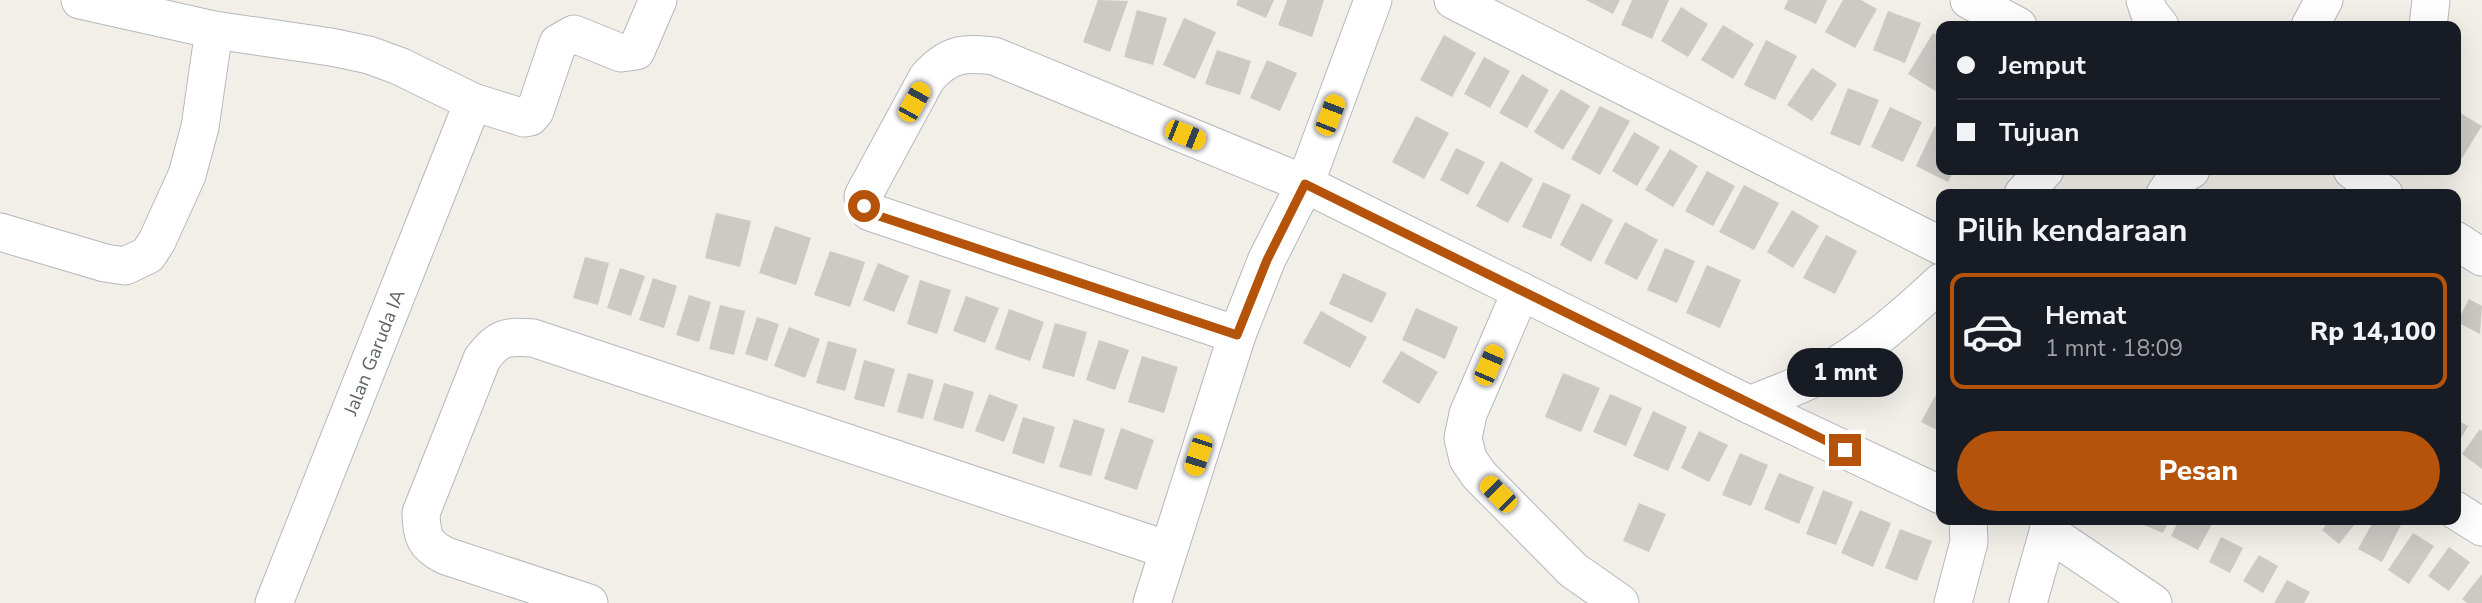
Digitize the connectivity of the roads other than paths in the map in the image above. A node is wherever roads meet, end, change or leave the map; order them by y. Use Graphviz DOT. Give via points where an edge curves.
graph roads {
  1 [pos="80,0"];
  2 [pos="658,0"];
  3 [pos="1373,0"];
  4 [pos="1453,0"];
  5 [pos="1969,0"];
  6 [pos="2145,0"];
  7 [pos="2324,0"];
  8 [pos="2431,0"];
  9 [pos="2009,21"];
  10 [pos="2156,21"];
  11 [pos="2313,21"];
  12 [pos="2429,21"];
  13 [pos="214,30"];
  14 [pos="473,102"];
  15 [pos="2040,175"];
  16 [pos="2182,175"];
  17 [pos="2359,175"];
  18 [pos="1305,184"];
  19 [pos="2028,189"];
  20 [pos="2168,189"];
  21 [pos="2377,189"];
  22 [pos="0,232"];
  23 [pos="1936,243"];
  24 [pos="2461,244"];
  25 [pos="2482,257"];
  26 [pos="1936,287"];
  27 [pos="1521,291"];
  28 [pos="1237,335"];
  29 [pos="1749,405"];
  30 [pos="1936,493"];
  31 [pos="2461,514"];
  32 [pos="1968,525"];
  33 [pos="2050,526"];
  34 [pos="2482,527"];
  35 [pos="1167,550"];
  36 [pos="274,603"];
  37 [pos="589,603"];
  38 [pos="1152,603"];
  39 [pos="1620,603"];
  40 [pos="1954,603"];
  41 [pos="2028,603"];
  42 [pos="2153,603"];
  1 -- 13 [label="street"];
  2 -- 14 [label="street" via="636,51 621,53 574,34 558,43 530,117 517,118"];
  3 -- 18 [label="street"];
  4 -- 23 [label="street"];
  5 -- 9 [label="street"];
  6 -- 10 [label="street"];
  7 -- 11 [label="street"];
  8 -- 12 [label="street"];
  13 -- 14 [label="street" via="369,55"];
  13 -- 22 [label="street" via="200,127 187,176 148,256 125,266 105,263"];
  14 -- 36 [label="street, Jalan Garuda IA"];
  15 -- 19 [label="street"];
  16 -- 20 [label="street"];
  17 -- 21 [label="street"];
  18 -- 27 [label="street"];
  18 -- 28 [label="street"];
  18 -- 28 [label="street" via="994,56 973,54 939,64 927,78 863,196 864,206 879,216"];
  24 -- 25 [label="street"];
  26 -- 29 [label="street" via="1856,354"];
  27 -- 29 [label="street"];
  27 -- 39 [label="street" via="1468,414 1463,438 1468,459 1573,570"];
  28 -- 35 [label="street"];
  29 -- 30 [label="street"];
  31 -- 34 [label="street"];
  32 -- 40 [label="street" via="1969,542"];
  33 -- 41 [label="street"];
  33 -- 42 [label="street"];
  35 -- 37 [label="street" via="533,338 510,336 494,343 482,359 421,513 422,533 430,548 446,556"];
  35 -- 38 [label="street"];
}
